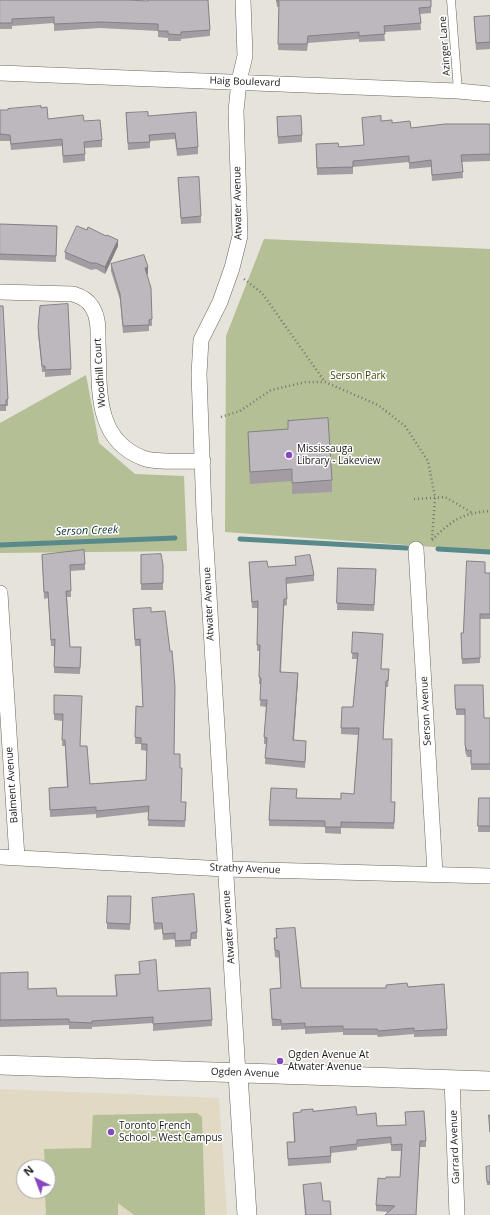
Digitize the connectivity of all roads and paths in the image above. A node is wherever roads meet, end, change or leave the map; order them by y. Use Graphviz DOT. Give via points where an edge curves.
graph roads {
  1 [pos="242,0"];
  2 [pos="451,0"];
  3 [pos="0,73"];
  4 [pos="239,81"];
  5 [pos="458,91"];
  6 [pos="490,94"];
  7 [pos="232,268"];
  8 [pos="0,292"];
  9 [pos="325,382"];
  10 [pos="221,417"];
  11 [pos="203,461"];
  12 [pos="435,497"];
  13 [pos="414,499"];
  14 [pos="490,511"];
  15 [pos="471,513"];
  16 [pos="416,549"];
  17 [pos="0,593"];
  18 [pos="0,857"];
  19 [pos="17,858"];
  20 [pos="225,869"];
  21 [pos="435,873"];
  22 [pos="490,876"];
  23 [pos="0,1065"];
  24 [pos="238,1074"];
  25 [pos="452,1079"];
  26 [pos="490,1081"];
  27 [pos="248,1215"];
  28 [pos="457,1215"];
  1 -- 4 [label="street, Atwater Avenue" via="246,56"];
  2 -- 5 [label="lane, Azinger Lane"];
  3 -- 4 [label="street, Haig Boulevard"];
  4 -- 5 [label="street, Haig Boulevard"];
  4 -- 7 [label="street, Atwater Avenue" via="236,111 240,236"];
  5 -- 6 [label="street, Haig Boulevard"];
  7 -- 9 [label="path" via="262,294"];
  7 -- 11 [label="street, Atwater Avenue" via="220,302 201,340"];
  8 -- 11 [label="street, Woodhill Court" via="73,294 83,298 92,306 97,320 101,402 106,426 115,440 129,452 144,459"];
  9 -- 10 [label="path" via="306,382 271,390 240,410"];
  9 -- 12 [label="path" via="378,406 405,426 428,461"];
  11 -- 20 [label="street, Atwater Avenue"];
  12 -- 13 [label="path"];
  12 -- 15 [label="path" via="445,498"];
  12 -- 15 [label="path" via="432,540 448,524"];
  14 -- 15 [label="path"];
  16 -- 21 [label="street, Serson Avenue"];
  17 -- 19 [label="street, Balment Avenue"];
  18 -- 19 [label="street, Strathy Avenue"];
  19 -- 20 [label="street, Strathy Avenue"];
  20 -- 21 [label="street, Strathy Avenue"];
  20 -- 24 [label="street, Atwater Avenue"];
  21 -- 22 [label="street, Strathy Avenue"];
  23 -- 24 [label="street, Ogden Avenue"];
  24 -- 25 [label="street, Ogden Avenue"];
  24 -- 27 [label="street, Atwater Avenue"];
  25 -- 26 [label="street, Ogden Avenue"];
  25 -- 28 [label="street, Garrard Avenue"];
}
